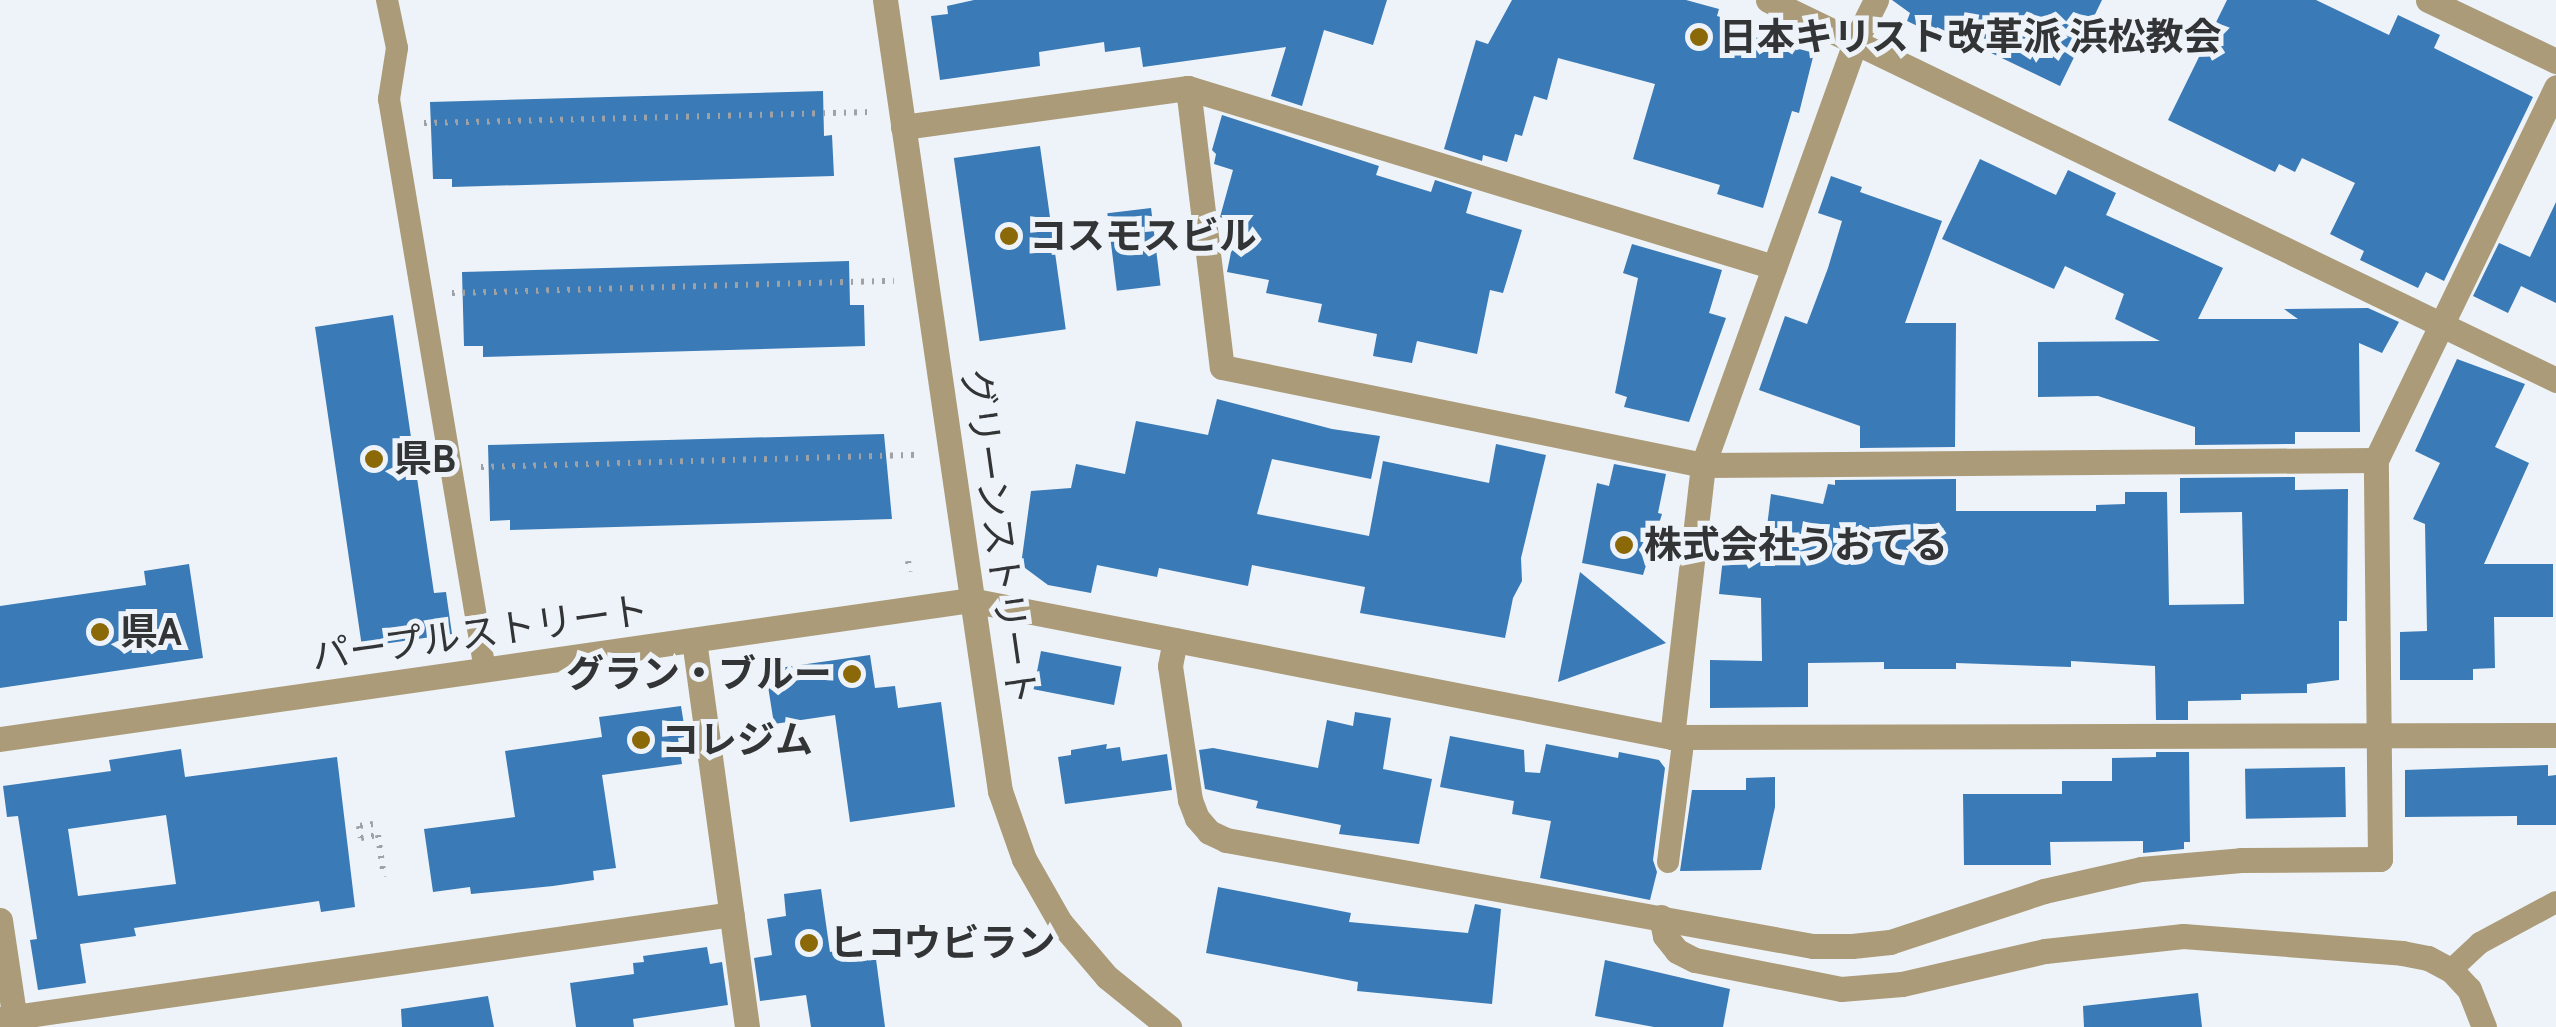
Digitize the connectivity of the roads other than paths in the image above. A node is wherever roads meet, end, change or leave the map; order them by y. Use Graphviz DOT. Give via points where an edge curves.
graph roads {
  1 [pos="387,0"];
  2 [pos="885,0"];
  3 [pos="1768,0"];
  4 [pos="1876,0"];
  5 [pos="2428,0"];
  6 [pos="1856,42"];
  7 [pos="2556,62"];
  8 [pos="2556,87"];
  9 [pos="1188,88"];
  10 [pos="903,127"];
  11 [pos="1774,267"];
  12 [pos="2441,324"];
  13 [pos="2556,380"];
  14 [pos="2376,460"];
  15 [pos="1702,465"];
  16 [pos="970,600"];
  17 [pos="694,640"];
  18 [pos="1175,640"];
  19 [pos="484,670"];
  20 [pos="2556,735"];
  21 [pos="1678,736"];
  22 [pos="2378,736"];
  23 [pos="0,739"];
  24 [pos="1668,862"];
  25 [pos="2556,902"];
  26 [pos="732,914"];
  27 [pos="1661,917"];
  28 [pos="0,920"];
  29 [pos="2451,970"];
  30 [pos="10,1021"];
  31 [pos="747,1027"];
  32 [pos="1169,1027"];
  33 [pos="2484,1027"];
  1 -- 19 [label="lane" via="397,48 388,99"];
  2 -- 10 [label="street, グリーンストリート"];
  3 -- 6 [label="street"];
  4 -- 6 [label="street"];
  5 -- 7 [label="street"];
  6 -- 11 [label="street"];
  6 -- 12 [label="street"];
  8 -- 12 [label="street"];
  9 -- 10 [label="street"];
  9 -- 11 [label="street"];
  9 -- 15 [label="street" via="1222,367"];
  10 -- 16 [label="street, グリーンストリート"];
  11 -- 15 [label="street"];
  12 -- 13 [label="street"];
  12 -- 14 [label="street"];
  14 -- 15 [label="street"];
  14 -- 22 [label="street"];
  15 -- 21 [label="street"];
  16 -- 17 [label="street, パープルストリート"];
  16 -- 18 [label="street, パープルストリート"];
  16 -- 32 [label="street, グリーンストリート" via="992,756 1024,859 1082,950"];
  17 -- 19 [label="street, パープルストリート"];
  17 -- 26 [label="street"];
  18 -- 21 [label="street, パープルストリート"];
  18 -- 27 [label="street" via="1170,666 1190,800 1209,832"];
  19 -- 23 [label="street, パープルストリート"];
  20 -- 22 [label="street, パープルストリート"];
  21 -- 22 [label="street, パープルストリート"];
  21 -- 24 [label="lane"];
  22 -- 27 [label="street" via="2380,859 2241,860 2142,870 2044,892 1890,942 1852,946 1813,946"];
  25 -- 29 [label="lane" via="2480,944"];
  26 -- 30 [label="street"];
  26 -- 31 [label="street"];
  27 -- 29 [label="street" via="1665,936 1695,960 1842,989 1902,984 2044,952 2182,936 2402,953"];
  28 -- 30 [label="street"];
  29 -- 33 [label="street" via="2470,989"];
}
